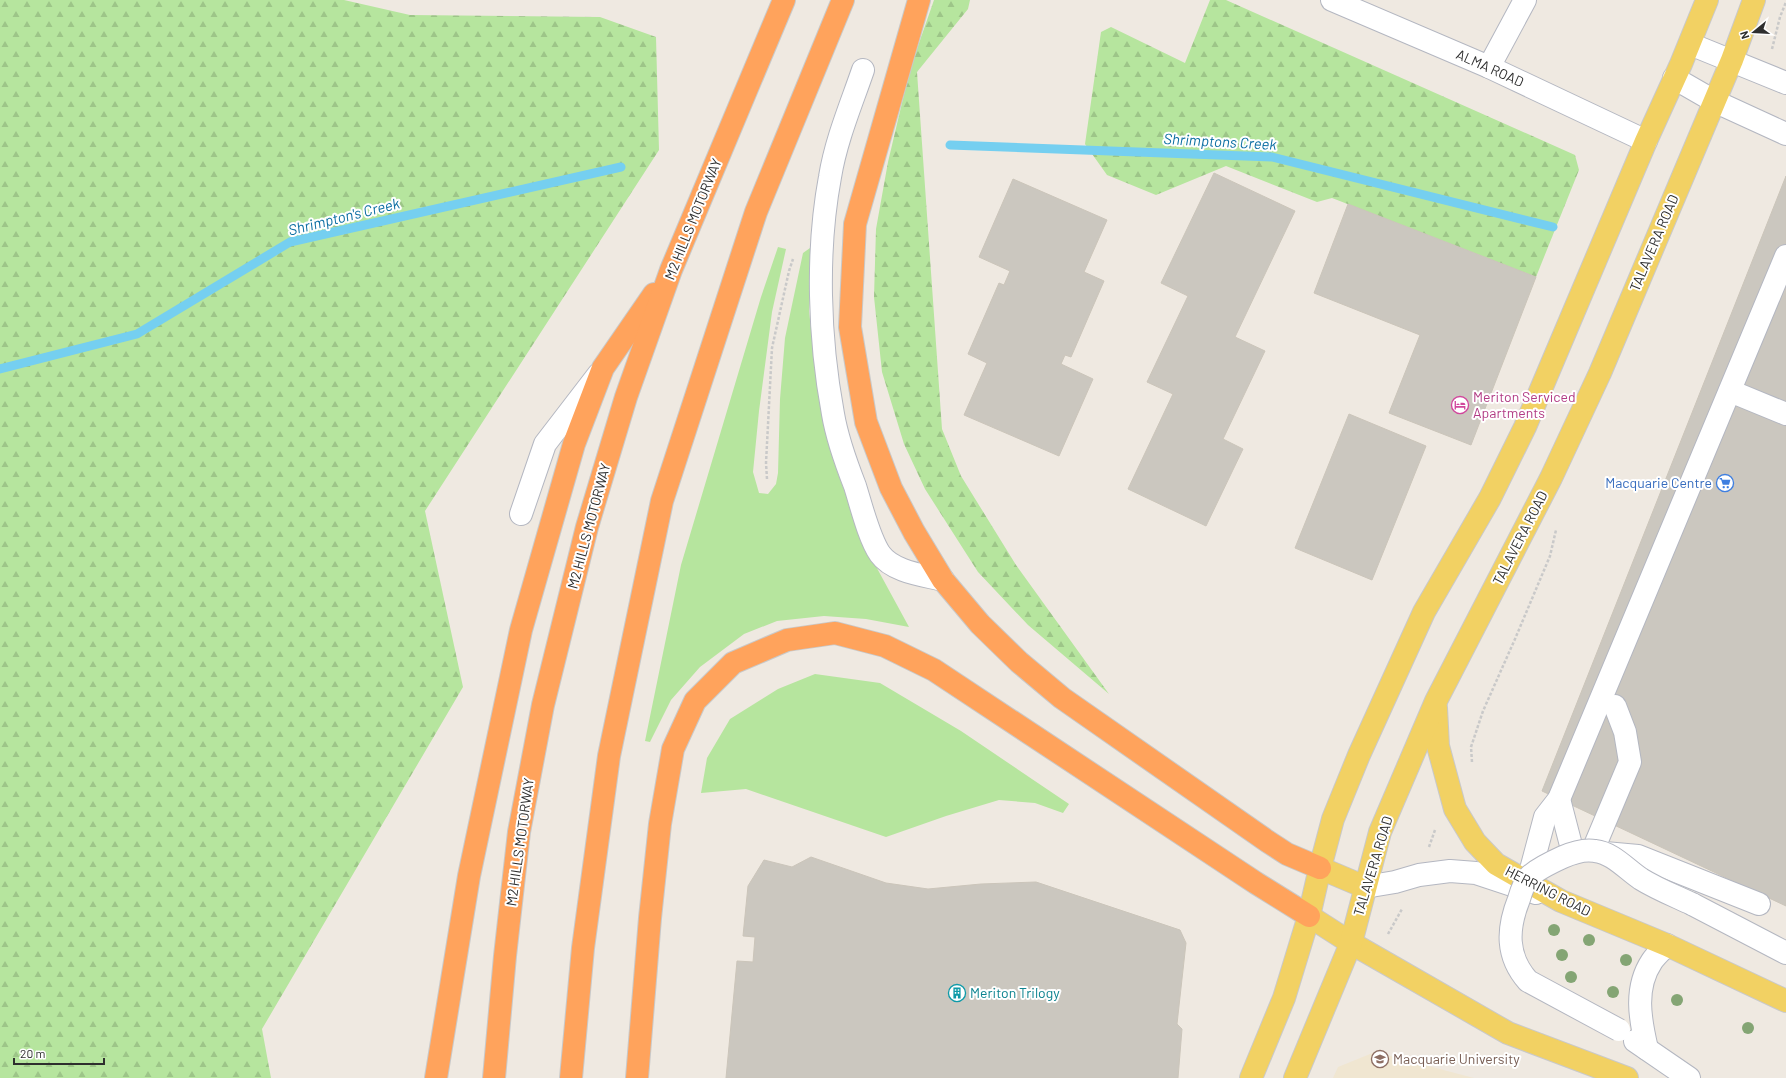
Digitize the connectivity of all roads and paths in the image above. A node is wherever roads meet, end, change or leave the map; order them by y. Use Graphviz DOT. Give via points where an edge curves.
graph roads {
  1 [pos="784,0"];
  2 [pos="842,0"];
  3 [pos="919,0"];
  4 [pos="1332,0"];
  5 [pos="1525,0"];
  6 [pos="1708,0"];
  7 [pos="1754,0"];
  8 [pos="1690,44"];
  9 [pos="1732,60"];
  10 [pos="1489,67"];
  11 [pos="863,70"];
  12 [pos="1674,78"];
  13 [pos="1786,83"];
  14 [pos="1714,101"];
  15 [pos="1786,134"];
  16 [pos="1646,141"];
  17 [pos="1786,256"];
  18 [pos="794,257"];
  19 [pos="671,270"];
  20 [pos="603,368"];
  21 [pos="1730,391"];
  22 [pos="1786,414"];
  23 [pos="767,480"];
  24 [pos="521,514"];
  25 [pos="943,580"];
  26 [pos="1436,701"];
  27 [pos="1615,706"];
  28 [pos="1559,799"];
  29 [pos="1437,825"];
  30 [pos="1429,847"];
  31 [pos="1590,852"];
  32 [pos="1320,868"];
  33 [pos="1529,877"];
  34 [pos="1365,888"];
  35 [pos="1561,901"];
  36 [pos="1406,902"];
  37 [pos="1760,904"];
  38 [pos="1309,916"];
  39 [pos="1387,934"];
  40 [pos="1351,943"];
  41 [pos="1667,945"];
  42 [pos="1786,953"];
  43 [pos="1786,1001"];
  44 [pos="1646,1049"];
  45 [pos="436,1078"];
  46 [pos="494,1078"];
  47 [pos="571,1078"];
  48 [pos="637,1078"];
  49 [pos="1251,1078"];
  50 [pos="1295,1078"];
  51 [pos="1627,1078"];
  52 [pos="1689,1078"];
  1 -- 19 [label="highway, M2 HILLS MOTORWAY"];
  2 -- 47 [label="highway" via="756,212 662,502 609,756 583,948"];
  3 -- 25 [label="highway" via="855,224 850,327 866,422 891,488"];
  4 -- 10 [label="street, ALMA ROAD"];
  5 -- 10 [label="street"];
  6 -- 8 [label="main road"];
  7 -- 9 [label="main road, TALAVERA ROAD"];
  8 -- 9 [label="street"];
  8 -- 12 [label="main road"];
  9 -- 13 [label="street"];
  9 -- 14 [label="main road, TALAVERA ROAD"];
  10 -- 16 [label="street, ALMA ROAD"];
  11 -- 25 [label="street" via="830,176 824,223 821,281 823,334 833,415 846,461 881,554 895,567"];
  12 -- 14 [label="street"];
  12 -- 16 [label="main road"];
  14 -- 15 [label="street"];
  14 -- 26 [label="main road, TALAVERA ROAD" via="1590,394 1551,478"];
  16 -- 32 [label="main road" via="1525,427 1490,498 1424,612 1359,755 1333,819"];
  17 -- 21 [label="street"];
  18 -- 23 [label="path" via="772,348"];
  19 -- 20 [label="highway"];
  19 -- 46 [label="highway, M2 HILLS MOTORWAY" via="626,397 587,527 543,705 519,832 504,956"];
  20 -- 24 [label="street" via="545,444"];
  20 -- 45 [label="highway" via="574,444 521,630 469,876"];
  21 -- 22 [label="street"];
  21 -- 28 [label="street"];
  25 -- 32 [label="highway" via="980,624 1019,662 1062,698 1267,841 1287,854"];
  26 -- 34 [label="main road, TALAVERA ROAD" via="1380,832"];
  26 -- 35 [label="main road, HERRING ROAD" via="1438,746 1455,809 1463,823 1475,842 1496,864"];
  27 -- 31 [label="street" via="1625,732 1630,762 1606,821"];
  28 -- 31 [label="street"];
  28 -- 33 [label="street" via="1545,817"];
  29 -- 30 [label="path"];
  31 -- 33 [label="street, bridge" via="1553,861"];
  31 -- 37 [label="street" via="1638,856"];
  31 -- 42 [label="street, bridge"];
  32 -- 34 [label="main road"];
  32 -- 38 [label="main road"];
  33 -- 44 [label="street, bridge" via="1513,913 1510,929 1511,946 1518,970 1528,981 1618,1030"];
  34 -- 35 [label="street" via="1419,875 1450,871 1476,873"];
  34 -- 40 [label="main road, TALAVERA ROAD"];
  35 -- 41 [label="main road, HERRING ROAD"];
  36 -- 39 [label="path"];
  38 -- 40 [label="main road"];
  38 -- 48 [label="highway" via="934,670 885,646 835,634 787,640 733,663 695,701 673,749 660,824"];
  38 -- 49 [label="main road" via="1284,998"];
  40 -- 50 [label="main road, TALAVERA ROAD"];
  40 -- 51 [label="main road" via="1508,1033"];
  41 -- 43 [label="main road, HERRING ROAD"];
  41 -- 44 [label="street" via="1652,960 1642,982 1639,1006"];
  44 -- 52 [label="street"];
}
